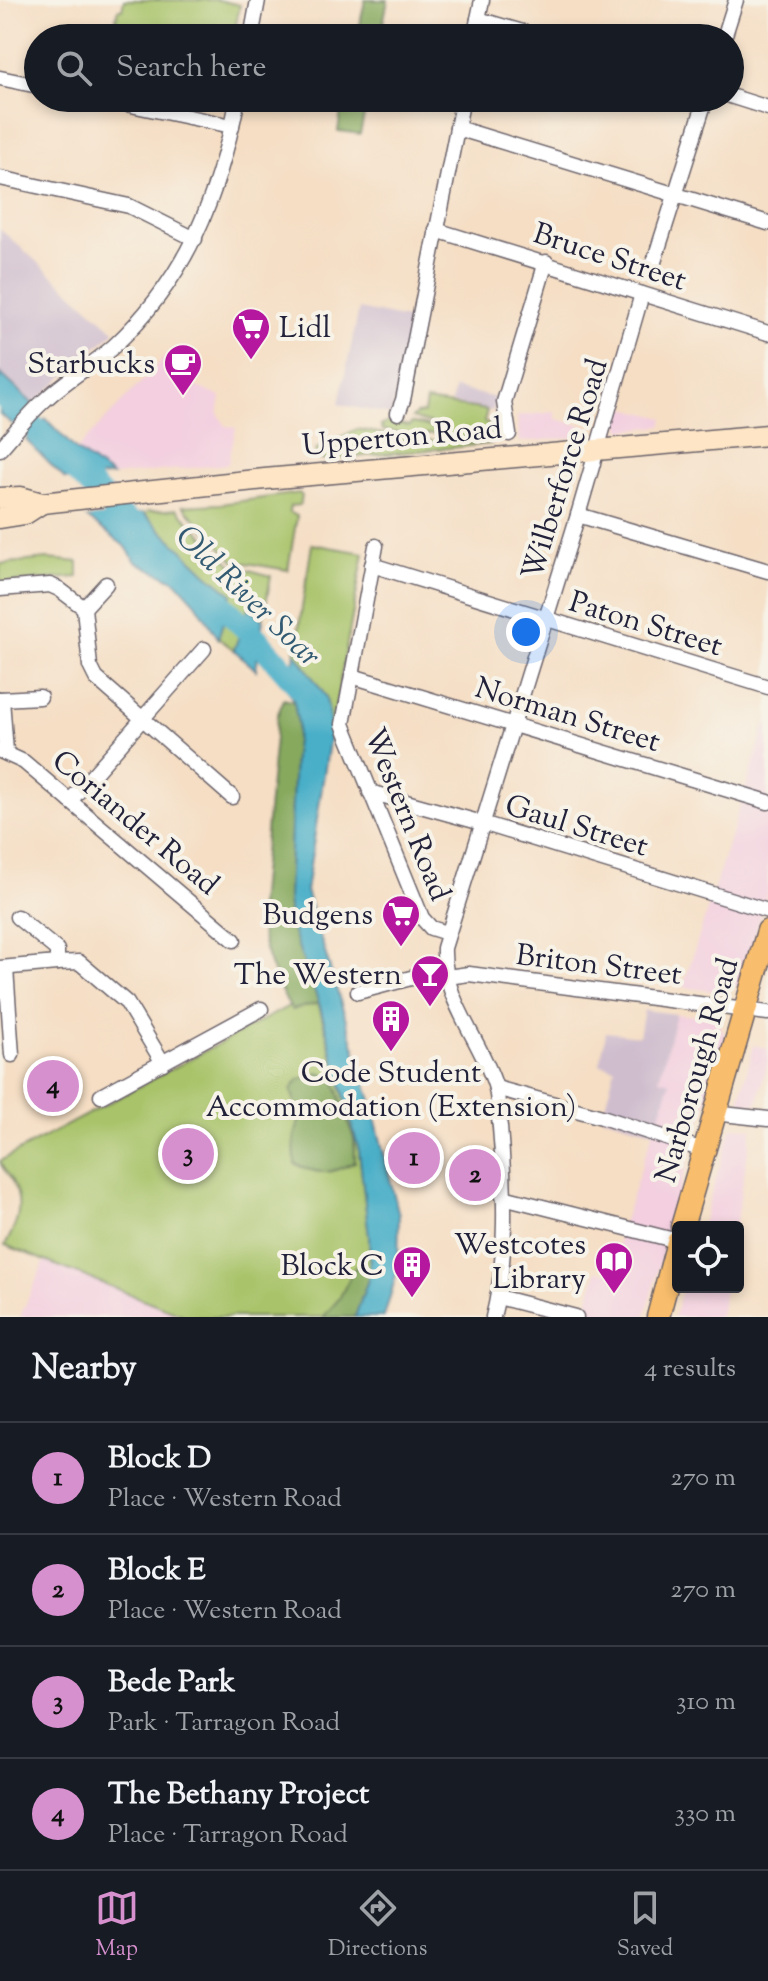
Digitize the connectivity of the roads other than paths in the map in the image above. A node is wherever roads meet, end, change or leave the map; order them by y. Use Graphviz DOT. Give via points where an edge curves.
graph roads {
  1 [pos="258,0"];
  2 [pos="482,0"];
  3 [pos="736,0"];
  4 [pos="478,19"];
  5 [pos="254,24"];
  6 [pos="477,24"];
  7 [pos="495,24"];
  8 [pos="728,24"];
  9 [pos="0,78"];
  10 [pos="24,83"];
  11 [pos="744,100"];
  12 [pos="768,108"];
  13 [pos="164,112"];
  14 [pos="235,112"];
  15 [pos="460,112"];
  16 [pos="702,112"];
  17 [pos="232,126"];
  18 [pos="457,128"];
  19 [pos="0,178"];
  20 [pos="676,195"];
  21 [pos="768,223"];
  22 [pos="436,230"];
  23 [pos="195,239"];
  24 [pos="546,262"];
  25 [pos="652,268"];
  26 [pos="642,294"];
  27 [pos="768,333"];
  28 [pos="398,413"];
  29 [pos="509,434"];
  30 [pos="768,435"];
  31 [pos="598,448"];
  32 [pos="0,449"];
  33 [pos="0,498"];
  34 [pos="42,503"];
  35 [pos="578,515"];
  36 [pos="0,518"];
  37 [pos="376,546"];
  38 [pos="372,565"];
  39 [pos="768,571"];
  40 [pos="106,584"];
  41 [pos="0,589"];
  42 [pos="84,608"];
  43 [pos="545,620"];
  44 [pos="204,649"];
  45 [pos="352,676"];
  46 [pos="768,687"];
  47 [pos="40,697"];
  48 [pos="1,699"];
  49 [pos="142,718"];
  50 [pos="512,723"];
  51 [pos="3,752"];
  52 [pos="370,792"];
  53 [pos="232,797"];
  54 [pos="70,801"];
  55 [pos="768,802"];
  56 [pos="482,823"];
  57 [pos="768,911"];
  58 [pos="17,917"];
  59 [pos="768,931"];
  60 [pos="447,933"];
  61 [pos="234,940"];
  62 [pos="57,963"];
  63 [pos="3,968"];
  64 [pos="446,973"];
  65 [pos="358,992"];
  66 [pos="261,1009"];
  67 [pos="743,1009"];
  68 [pos="768,1013"];
  69 [pos="12,1055"];
  70 [pos="163,1063"];
  71 [pos="496,1088"];
  72 [pos="101,1096"];
  73 [pos="714,1113"];
  74 [pos="768,1119"];
  75 [pos="703,1150"];
  76 [pos="503,1197"];
  77 [pos="684,1221"];
  78 [pos="672,1240"];
  79 [pos="672,1264"];
  80 [pos="498,1297"];
  81 [pos="493,1317"];
  82 [pos="576,1317"];
  83 [pos="658,1317"];
  1 -- 5 [label="street"];
  2 -- 4 [label="street"];
  3 -- 8 [label="street"];
  4 -- 6 [label="street"];
  4 -- 7 [label="street"];
  9 -- 10 [label="street"];
  11 -- 12 [label="street"];
  13 -- 17 [label="street"];
  14 -- 17 [label="street"];
  15 -- 18 [label="street"];
  16 -- 20 [label="street"];
  17 -- 23 [label="street" via="218,183"];
  18 -- 20 [label="street"];
  18 -- 22 [label="street"];
  19 -- 23 [label="street" via="129,206"];
  20 -- 21 [label="street"];
  20 -- 25 [label="street"];
  22 -- 24 [label="street, Bruce Street"];
  22 -- 28 [label="street"];
  23 -- 32 [label="street" via="135,326 46,398"];
  24 -- 26 [label="street, Bruce Street"];
  24 -- 29 [label="street" via="504,402"];
  26 -- 27 [label="street, Bruce Street"];
  26 -- 31 [label="street, Wilberforce Road"];
  30 -- 31 [label="street, Upperton Road"];
  31 -- 34 [label="street, Upperton Road"];
  31 -- 35 [label="street, Wilberforce Road"];
  33 -- 34 [label="street, Upperton Road"];
  34 -- 36 [label="street, Upperton Road" via="25,514"];
  35 -- 39 [label="street"];
  35 -- 43 [label="street, Wilberforce Road"];
  37 -- 38 [label="street, Western Road"];
  38 -- 43 [label="street, Paton Street"];
  38 -- 45 [label="street, Western Road"];
  40 -- 42 [label="street"];
  41 -- 42 [label="street" via="50,585"];
  42 -- 49 [label="street" via="96,678"];
  43 -- 46 [label="street, Paton Street"];
  43 -- 50 [label="street, Wilberforce Road"];
  44 -- 49 [label="street"];
  45 -- 50 [label="street, Norman Street"];
  45 -- 52 [label="street, Western Road" via="343,724"];
  47 -- 48 [label="street"];
  48 -- 51 [label="street"];
  49 -- 53 [label="street"];
  49 -- 54 [label="street"];
  50 -- 55 [label="street, Norman Street"];
  50 -- 56 [label="street, Wilberforce Road"];
  51 -- 54 [label="street, Coriander Road" via="24,762"];
  52 -- 56 [label="street, Gaul Street"];
  52 -- 60 [label="street, Western Road" via="422,918"];
  54 -- 61 [label="street, Coriander Road"];
  56 -- 57 [label="street, Gaul Street"];
  56 -- 60 [label="street, Wilberforce Road"];
  58 -- 62 [label="street" via="57,950"];
  59 -- 67 [label="main road, Narborough Road"];
  60 -- 64 [label="street, Western Road"];
  62 -- 63 [label="street"];
  62 -- 70 [label="street" via="79,962 127,1003"];
  63 -- 69 [label="street"];
  64 -- 65 [label="street, Briton Street"];
  64 -- 67 [label="street, Briton Street"];
  64 -- 71 [label="street, Western Road"];
  66 -- 70 [label="street"];
  67 -- 68 [label="street, Briton Street"];
  67 -- 73 [label="main road, Narborough Road"];
  70 -- 72 [label="street"];
  71 -- 75 [label="street"];
  71 -- 76 [label="street, Western Road"];
  73 -- 74 [label="street"];
  73 -- 75 [label="main road, Narborough Road"];
  75 -- 77 [label="main road, Narborough Road"];
  76 -- 78 [label="street"];
  76 -- 80 [label="street, Western Road"];
  79 -- 83 [label="main road"];
  80 -- 81 [label="street, Western Road"];
  80 -- 82 [label="street"];
}
